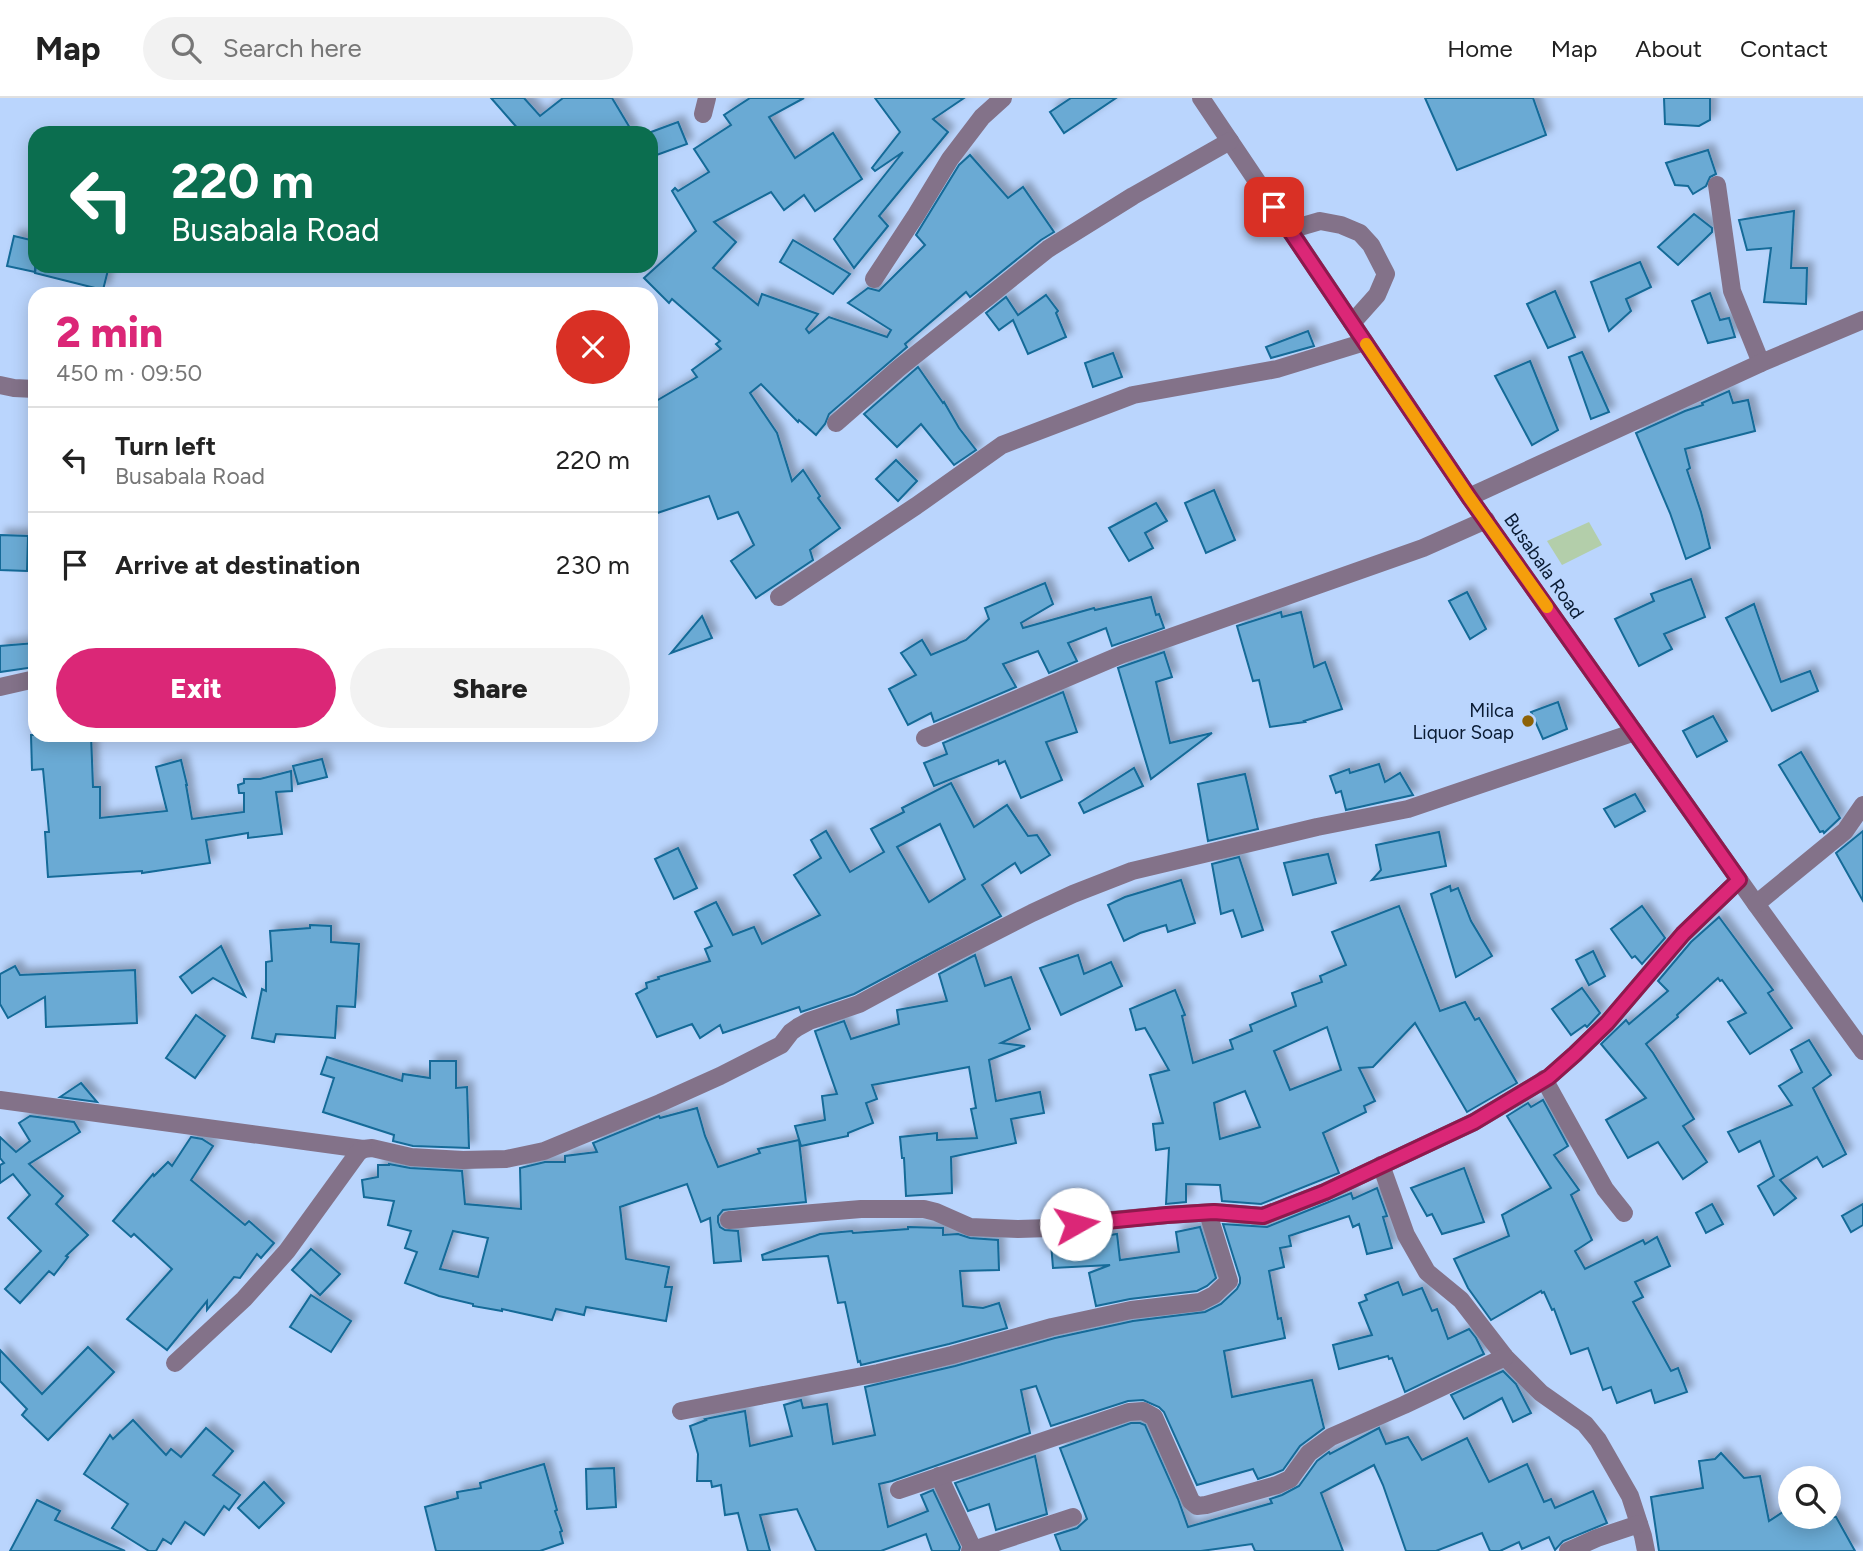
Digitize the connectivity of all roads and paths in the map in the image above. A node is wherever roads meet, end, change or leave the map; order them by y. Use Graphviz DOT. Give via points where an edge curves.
graph roads {
  1 [pos="1003,98"];
  2 [pos="1201,98"];
  3 [pos="1230,141"];
  4 [pos="1717,186"];
  5 [pos="1289,230"];
  6 [pos="874,279"];
  7 [pos="1863,320"];
  8 [pos="1352,323"];
  9 [pos="1365,342"];
  10 [pos="1761,363"];
  11 [pos="0,385"];
  12 [pos="28,389"];
  13 [pos="836,423"];
  14 [pos="1469,497"];
  15 [pos="1486,520"];
  16 [pos="779,597"];
  17 [pos="28,680"];
  18 [pos="0,687"];
  19 [pos="1635,732"];
  20 [pos="925,738"];
  21 [pos="1863,805"];
  22 [pos="1739,880"];
  23 [pos="1755,904"];
  24 [pos="1863,1051"];
  25 [pos="1544,1079"];
  26 [pos="0,1100"];
  27 [pos="363,1149"];
  28 [pos="1381,1165"];
  29 [pos="1208,1213"];
  30 [pos="1624,1213"];
  31 [pos="729,1220"];
  32 [pos="1505,1357"];
  33 [pos="175,1363"];
  34 [pos="681,1411"];
  35 [pos="939,1476"];
  36 [pos="899,1490"];
  37 [pos="1073,1517"];
  38 [pos="1639,1524"];
  39 [pos="972,1550"];
  40 [pos="1568,1551"];
  41 [pos="1646,1551"];
  1 -- 6 [label="street" via="950,159"];
  2 -- 3 [label="street, Busabala Road"];
  3 -- 5 [label="street, Busabala Road"];
  3 -- 13 [label="street" via="1048,249"];
  4 -- 10 [label="street" via="1732,292"];
  5 -- 8 [label="street, Busabala Road"];
  5 -- 8 [label="street" via="1320,221 1360,233 1371,245 1386,274 1377,295"];
  7 -- 10 [label="street"];
  8 -- 9 [label="street, Busabala Road"];
  9 -- 14 [label="street, Busabala Road"];
  9 -- 16 [label="street" via="1277,369 1133,395 1002,445"];
  10 -- 14 [label="street"];
  11 -- 12 [label="street"];
  14 -- 15 [label="street, Busabala Road"];
  15 -- 19 [label="street, Busabala Road"];
  15 -- 20 [label="street" via="1423,548 1123,654"];
  17 -- 18 [label="street"];
  19 -- 22 [label="street, Busabala Road"];
  19 -- 27 [label="street" via="1408,809 1132,871 1021,919 859,1004 809,1021 781,1045 720,1076 544,1151 506,1159 463,1160"];
  21 -- 23 [label="street" via="1845,831"];
  22 -- 23 [label="street, Busabala Road"];
  22 -- 25 [label="street" via="1683,934 1607,1023"];
  23 -- 24 [label="street, Busabala Road"];
  25 -- 28 [label="street" via="1474,1122"];
  25 -- 30 [label="street" via="1605,1189"];
  26 -- 27 [label="street"];
  27 -- 33 [label="street" via="287,1251 244,1299"];
  28 -- 29 [label="street" via="1263,1216"];
  28 -- 32 [label="street" via="1406,1235 1427,1272 1461,1300"];
  29 -- 31 [label="street" via="1018,1230 970,1227 923,1209 861,1209"];
  29 -- 34 [label="street" via="1229,1281 1200,1302 1131,1310 878,1373"];
  32 -- 35 [label="street" via="1331,1437 1309,1452 1290,1479 1206,1505 1191,1501 1154,1418 1143,1411"];
  32 -- 38 [label="street" via="1598,1440 1630,1496"];
  35 -- 36 [label="street"];
  35 -- 39 [label="street"];
  37 -- 39 [label="street"];
  38 -- 40 [label="street"];
  38 -- 41 [label="street"];
}
